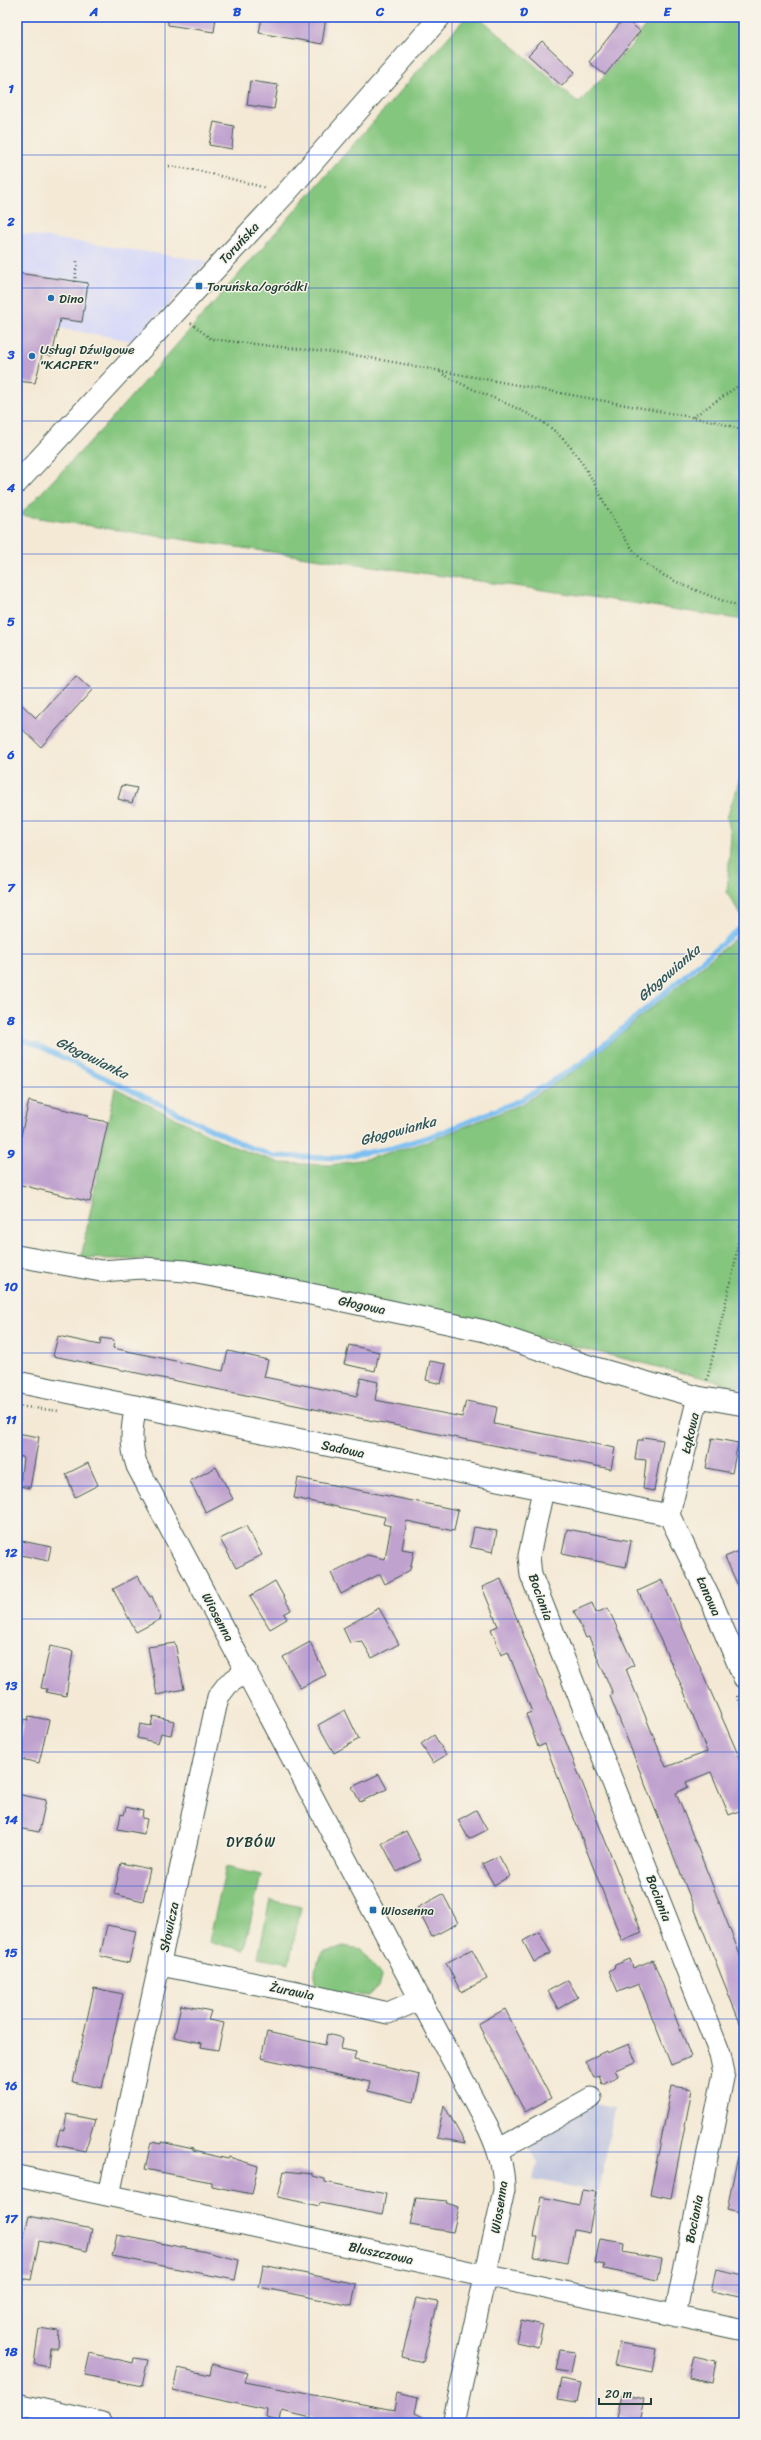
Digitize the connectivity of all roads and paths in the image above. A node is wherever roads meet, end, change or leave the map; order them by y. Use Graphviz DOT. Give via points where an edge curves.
graph roads {
  1 [pos="440,17"];
  2 [pos="169,166"];
  3 [pos="286,193"];
  4 [pos="77,261"];
  5 [pos="75,282"];
  6 [pos="177,311"];
  7 [pos="438,370"];
  8 [pos="744,382"];
  9 [pos="693,417"];
  10 [pos="744,431"];
  11 [pos="17,483"];
  12 [pos="744,609"];
  13 [pos="744,1205"];
  14 [pos="17,1256"];
  15 [pos="17,1382"];
  16 [pos="698,1396"];
  17 [pos="744,1405"];
  18 [pos="17,1406"];
  19 [pos="136,1406"];
  20 [pos="65,1412"];
  21 [pos="543,1490"];
  22 [pos="669,1515"];
  23 [pos="247,1671"];
  24 [pos="739,1684"];
  25 [pos="744,1712"];
  26 [pos="160,1965"];
  27 [pos="420,1999"];
  28 [pos="591,2098"];
  29 [pos="498,2150"];
  30 [pos="17,2176"];
  31 [pos="109,2195"];
  32 [pos="486,2276"];
  33 [pos="675,2316"];
  34 [pos="744,2330"];
  35 [pos="17,2404"];
  36 [pos="102,2423"];
  37 [pos="453,2423"];
  1 -- 3 [label="street, Toruńska"];
  2 -- 3 [label="path" via="200,171"];
  3 -- 6 [label="street, Toruńska"];
  4 -- 5 [label="path"];
  6 -- 7 [label="path" via="211,339 360,356"];
  6 -- 11 [label="street, Toruńska"];
  7 -- 9 [label="path"];
  7 -- 12 [label="path" via="525,413 557,432 577,454 621,531 642,559 660,573"];
  8 -- 9 [label="path"];
  9 -- 10 [label="path"];
  13 -- 16 [label="path" via="734,1268 716,1335 709,1374"];
  14 -- 16 [label="street, Głogowa" via="101,1271 142,1268 186,1271 301,1292 485,1331 589,1366"];
  15 -- 19 [label="street, Sadowa"];
  16 -- 17 [label="street, Łąkowa"];
  16 -- 22 [label="street, Łąkowa"];
  18 -- 20 [label="path"];
  19 -- 21 [label="street, Sadowa"];
  19 -- 23 [label="street, Wiosenna" via="131,1450 137,1466"];
  21 -- 22 [label="street, Sadowa"];
  21 -- 33 [label="street, Bociania" via="529,1556 531,1574 720,2054 724,2073"];
  22 -- 24 [label="street, Łanowa" via="714,1607"];
  23 -- 26 [label="street, Słowicza" via="228,1684 218,1696"];
  23 -- 27 [label="street, Wiosenna"];
  24 -- 25 [label="path"];
  26 -- 27 [label="street, Żurawia" via="388,2013"];
  26 -- 31 [label="street, Słowicza"];
  27 -- 29 [label="street, Wiosenna"];
  28 -- 29 [label="street"];
  29 -- 32 [label="street, Wiosenna" via="504,2169 504,2190"];
  30 -- 31 [label="street, Bluszczowa"];
  31 -- 32 [label="street, Bluszczowa"];
  32 -- 33 [label="street, Bluszczowa"];
  32 -- 37 [label="street, Wiosenna"];
  33 -- 34 [label="street, Bluszczowa"];
  35 -- 36 [label="street"];
}
